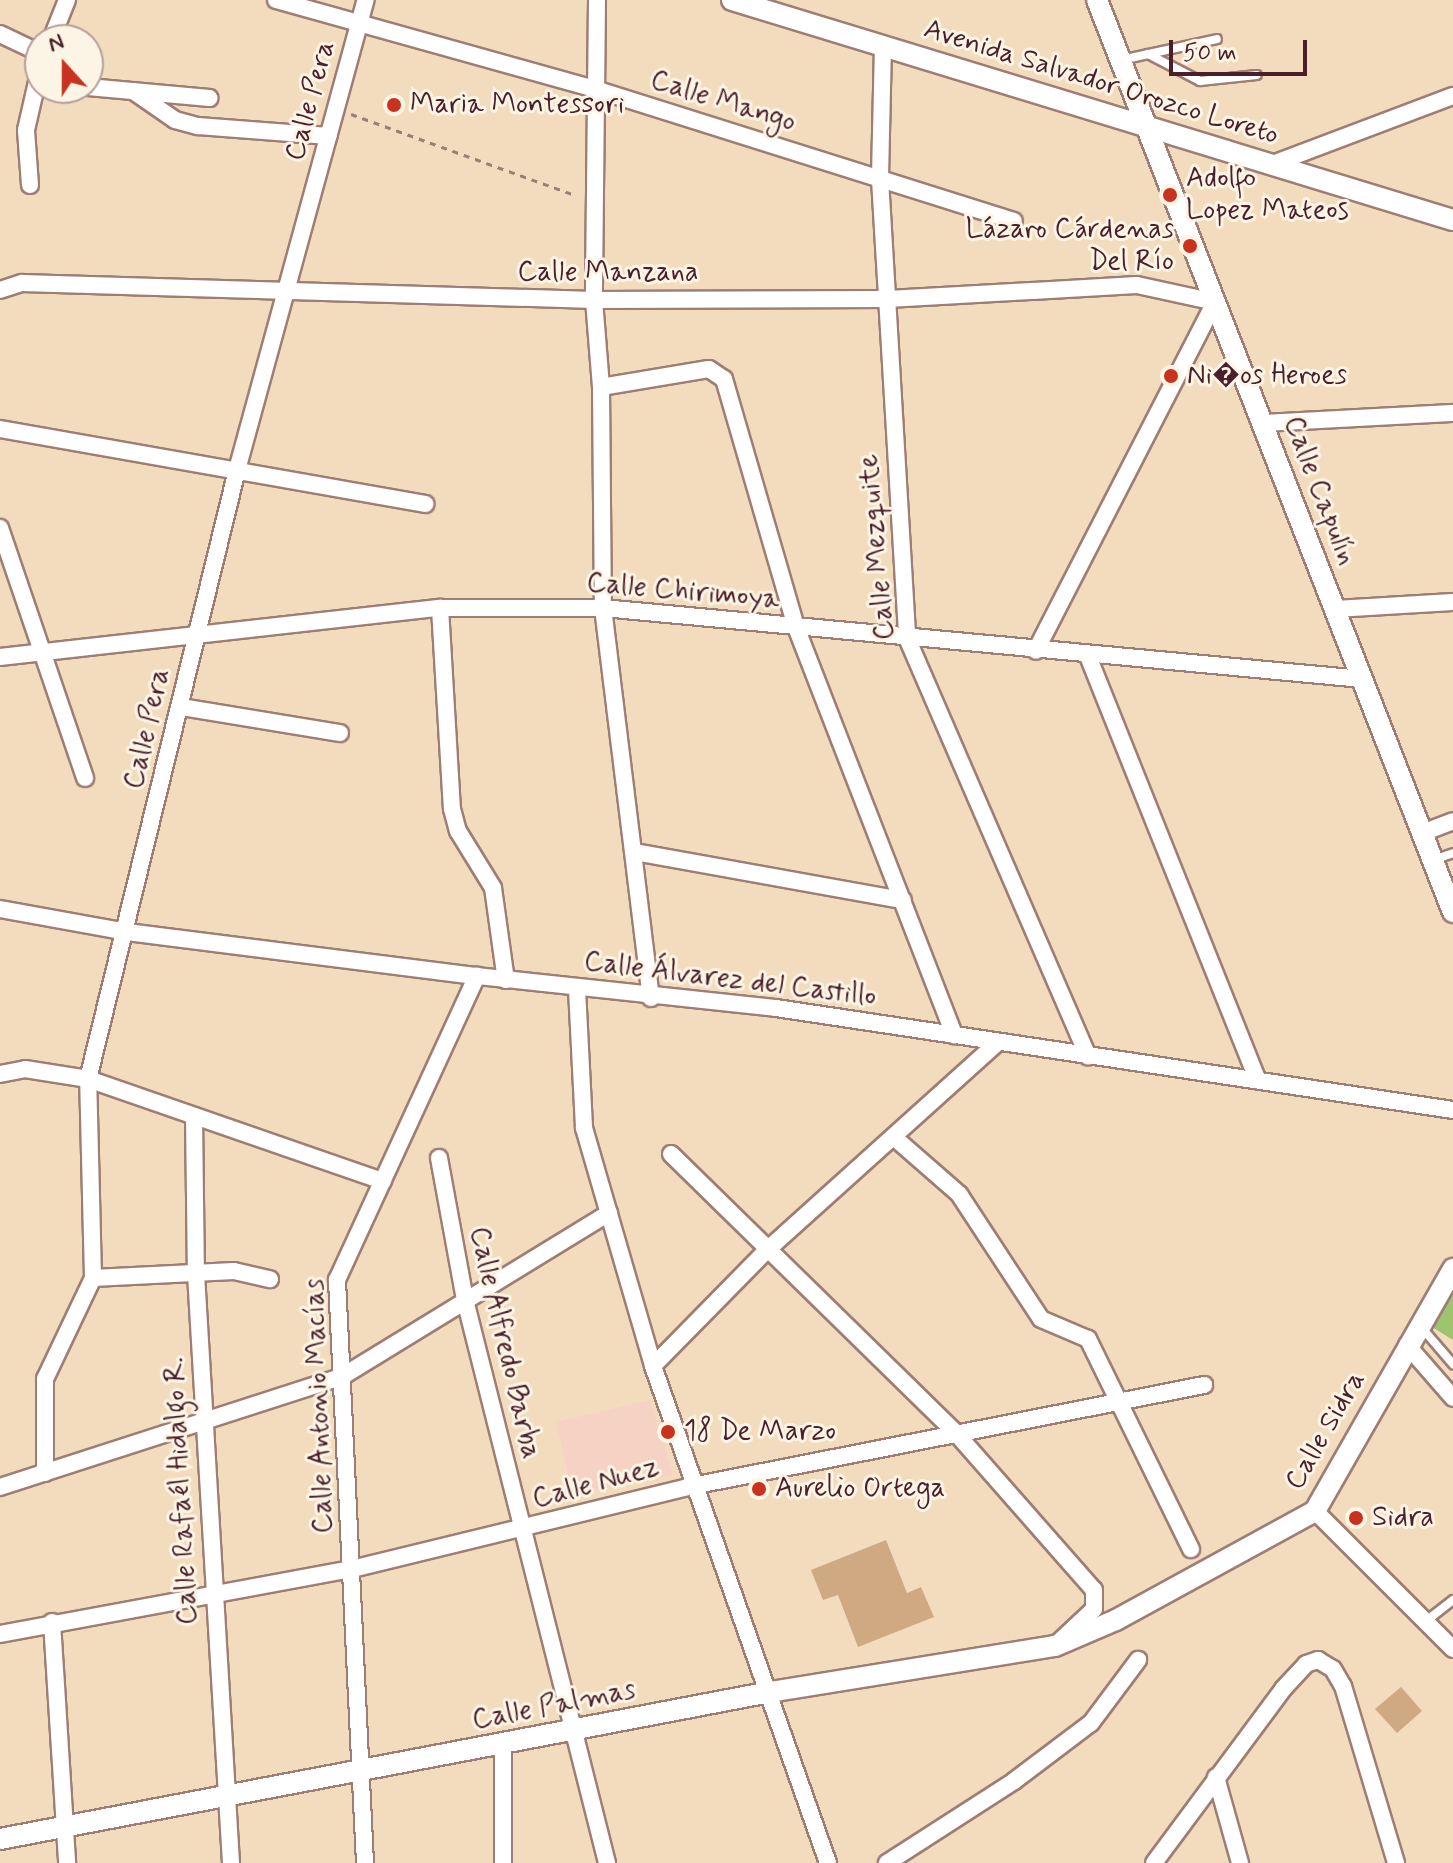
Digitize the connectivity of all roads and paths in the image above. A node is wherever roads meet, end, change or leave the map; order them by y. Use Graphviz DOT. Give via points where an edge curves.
graph roads {
  1 [pos="67,0"];
  2 [pos="276,0"];
  3 [pos="366,0"];
  4 [pos="597,0"];
  5 [pos="732,0"];
  6 [pos="1097,0"];
  7 [pos="360,23"];
  8 [pos="57,24"];
  9 [pos="0,34"];
  10 [pos="1217,39"];
  11 [pos="24,45"];
  12 [pos="883,45"];
  13 [pos="1148,54"];
  14 [pos="1121,61"];
  15 [pos="1257,75"];
  16 [pos="104,88"];
  17 [pos="595,89"];
  18 [pos="133,91"];
  19 [pos="1453,96"];
  20 [pos="210,98"];
  21 [pos="32,104"];
  22 [pos="336,109"];
  23 [pos="1147,128"];
  24 [pos="329,136"];
  25 [pos="1270,165"];
  26 [pos="880,179"];
  27 [pos="30,185"];
  28 [pos="598,204"];
  29 [pos="1453,220"];
  30 [pos="1014,221"];
  31 [pos="0,290"];
  32 [pos="284,293"];
  33 [pos="888,299"];
  34 [pos="594,300"];
  35 [pos="1215,302"];
  36 [pos="601,387"];
  37 [pos="1453,413"];
  38 [pos="1262,423"];
  39 [pos="0,429"];
  40 [pos="237,470"];
  41 [pos="425,504"];
  42 [pos="0,528"];
  43 [pos="1453,602"];
  44 [pos="440,608"];
  45 [pos="603,608"];
  46 [pos="1335,609"];
  47 [pos="796,627"];
  48 [pos="197,634"];
  49 [pos="907,638"];
  50 [pos="1036,651"];
  51 [pos="46,652"];
  52 [pos="1088,656"];
  53 [pos="0,657"];
  54 [pos="1362,679"];
  55 [pos="181,707"];
  56 [pos="340,733"];
  57 [pos="85,778"];
  58 [pos="1453,821"];
  59 [pos="1422,833"];
  60 [pos="635,852"];
  61 [pos="1453,853"];
  62 [pos="1433,860"];
  63 [pos="903,900"];
  64 [pos="0,909"];
  65 [pos="1453,912"];
  66 [pos="127,932"];
  67 [pos="477,976"];
  68 [pos="506,980"];
  69 [pos="577,989"];
  70 [pos="651,998"];
  71 [pos="954,1035"];
  72 [pos="998,1042"];
  73 [pos="1088,1057"];
  74 [pos="0,1074"];
  75 [pos="88,1079"];
  76 [pos="1258,1080"];
  77 [pos="1453,1110"];
  78 [pos="194,1116"];
  79 [pos="896,1139"];
  80 [pos="671,1154"];
  81 [pos="439,1158"];
  82 [pos="383,1181"];
  83 [pos="609,1213"];
  84 [pos="766,1251"];
  85 [pos="1453,1269"];
  86 [pos="196,1274"];
  87 [pos="93,1278"];
  88 [pos="270,1279"];
  89 [pos="465,1300"];
  90 [pos="1419,1325"];
  91 [pos="1407,1345"];
  92 [pos="1453,1364"];
  93 [pos="653,1366"];
  94 [pos="343,1376"];
  95 [pos="1204,1385"];
  96 [pos="1453,1398"];
  97 [pos="1119,1404"];
  98 [pos="206,1418"];
  99 [pos="955,1432"];
  100 [pos="45,1473"];
  101 [pos="697,1485"];
  102 [pos="0,1487"];
  103 [pos="1315,1511"];
  104 [pos="520,1531"];
  105 [pos="1191,1549"];
  106 [pos="352,1569"];
  107 [pos="212,1594"];
  108 [pos="1453,1600"];
  109 [pos="1116,1620"];
  110 [pos="1426,1621"];
  111 [pos="52,1622"];
  112 [pos="0,1634"];
  113 [pos="1055,1646"];
  114 [pos="1453,1649"];
  115 [pos="1138,1660"];
  116 [pos="770,1692"];
  117 [pos="577,1730"];
  118 [pos="503,1746"];
  119 [pos="362,1767"];
  120 [pos="1216,1777"];
  121 [pos="225,1793"];
  122 [pos="64,1825"];
  123 [pos="0,1839"];
  124 [pos="67,1863"];
  125 [pos="231,1863"];
  126 [pos="365,1863"];
  127 [pos="503,1863"];
  128 [pos="607,1863"];
  129 [pos="828,1863"];
  130 [pos="887,1863"];
  131 [pos="1154,1863"];
  132 [pos="1240,1863"];
  133 [pos="1396,1863"];
  1 -- 8 [label="street"];
  2 -- 7 [label="street, Calle Mango"];
  3 -- 7 [label="street, Calle Pera"];
  4 -- 17 [label="street"];
  5 -- 12 [label="street, Avenida Salvador Orozco Loreto"];
  6 -- 14 [label="street, Calle Capulín"];
  7 -- 17 [label="street, Calle Mango"];
  7 -- 22 [label="street, Calle Pera"];
  9 -- 11 [label="street"];
  10 -- 13 [label="lane"];
  12 -- 23 [label="street, Avenida Salvador Orozco Loreto"];
  12 -- 26 [label="street, Calle Mezquite"];
  13 -- 14 [label="lane"];
  13 -- 15 [label="lane" via="1200,81"];
  14 -- 23 [label="street, Calle Capulín"];
  16 -- 18 [label="street"];
  17 -- 26 [label="street, Calle Mango"];
  17 -- 28 [label="street"];
  18 -- 20 [label="street"];
  18 -- 24 [label="street" via="175,120 198,126"];
  19 -- 25 [label="street"];
  21 -- 27 [label="street" via="26,130"];
  22 -- 24 [label="street, Calle Pera"];
  22 -- 28 [label="path"];
  23 -- 25 [label="street, Avenida Salvador Orozco Loreto"];
  23 -- 35 [label="street, Calle Capulín"];
  24 -- 32 [label="street, Calle Pera"];
  25 -- 29 [label="street, Avenida Salvador Orozco Loreto"];
  26 -- 30 [label="street, Calle Mango"];
  26 -- 33 [label="street, Calle Mezquite"];
  28 -- 34 [label="street"];
  31 -- 32 [label="street, Calle Manzana" via="22,283"];
  32 -- 34 [label="street, Calle Manzana"];
  32 -- 40 [label="street, Calle Pera"];
  33 -- 34 [label="street, Calle Manzana"];
  33 -- 35 [label="street, Calle Manzana" via="1137,285"];
  33 -- 49 [label="street, Calle Mezquite"];
  34 -- 36 [label="street"];
  35 -- 38 [label="street, Calle Capulín"];
  35 -- 50 [label="street"];
  36 -- 45 [label="street"];
  36 -- 47 [label="street" via="719,372"];
  37 -- 38 [label="street"];
  38 -- 46 [label="street, Calle Capulín"];
  39 -- 40 [label="street"];
  40 -- 41 [label="street"];
  40 -- 48 [label="street, Calle Pera"];
  42 -- 51 [label="street"];
  43 -- 46 [label="street"];
  44 -- 45 [label="street, Calle Chirimoya"];
  44 -- 48 [label="street, Calle Chirimoya"];
  44 -- 68 [label="street" via="452,809 458,831 493,888"];
  45 -- 47 [label="street, Calle Chirimoya"];
  45 -- 60 [label="street"];
  46 -- 54 [label="street, Calle Capulín"];
  47 -- 49 [label="street, Calle Chirimoya"];
  47 -- 63 [label="street"];
  48 -- 51 [label="street, Calle Chirimoya"];
  48 -- 55 [label="street, Calle Pera"];
  49 -- 50 [label="street, Calle Chirimoya"];
  49 -- 73 [label="street, Calle Mezquite"];
  50 -- 52 [label="street, Calle Chirimoya"];
  51 -- 53 [label="street, Calle Chirimoya"];
  51 -- 57 [label="street"];
  52 -- 54 [label="street, Calle Chirimoya"];
  52 -- 76 [label="street"];
  54 -- 59 [label="street, Calle Capulín"];
  55 -- 56 [label="street"];
  55 -- 66 [label="street, Calle Pera"];
  58 -- 59 [label="street"];
  59 -- 62 [label="street, Calle Capulín"];
  60 -- 63 [label="street"];
  60 -- 70 [label="street"];
  61 -- 62 [label="lane"];
  62 -- 65 [label="street, Calle Capulín"];
  63 -- 71 [label="street"];
  64 -- 66 [label="street, Calle Álvarez del Castillo"];
  66 -- 67 [label="street, Calle Álvarez del Castillo"];
  66 -- 75 [label="street, Calle Pera"];
  67 -- 68 [label="street, Calle Álvarez del Castillo"];
  67 -- 82 [label="street, Calle Antonio Macías"];
  68 -- 69 [label="street, Calle Álvarez del Castillo"];
  69 -- 70 [label="street, Calle Álvarez del Castillo"];
  69 -- 83 [label="street" via="584,1128"];
  70 -- 71 [label="street, Calle Álvarez del Castillo" via="776,1008"];
  71 -- 72 [label="street, Calle Álvarez del Castillo"];
  72 -- 73 [label="street, Calle Álvarez del Castillo"];
  72 -- 79 [label="street"];
  73 -- 76 [label="street, Calle Álvarez del Castillo"];
  74 -- 75 [label="street" via="25,1069"];
  75 -- 78 [label="street"];
  75 -- 87 [label="street, Calle Pera"];
  76 -- 77 [label="street, Calle Álvarez del Castillo"];
  78 -- 82 [label="street"];
  78 -- 86 [label="street, Calle Rafaél Hidalgo R."];
  79 -- 84 [label="street"];
  79 -- 97 [label="street" via="959,1194 1041,1319 1088,1339"];
  80 -- 84 [label="street"];
  81 -- 89 [label="street, Calle Alfredo Barba"];
  82 -- 94 [label="street, Calle Antonio Macías" via="341,1261 337,1280"];
  83 -- 89 [label="street"];
  83 -- 93 [label="street"];
  84 -- 93 [label="street"];
  84 -- 99 [label="street"];
  85 -- 90 [label="street, Calle Sidra"];
  86 -- 87 [label="street"];
  86 -- 88 [label="street" via="234,1271"];
  86 -- 98 [label="street, Calle Rafaél Hidalgo R."];
  87 -- 100 [label="street, Calle Pera" via="45,1379"];
  89 -- 94 [label="street"];
  89 -- 104 [label="street, Calle Alfredo Barba"];
  90 -- 91 [label="street, Calle Sidra"];
  90 -- 92 [label="lane"];
  91 -- 96 [label="street"];
  91 -- 103 [label="street, Calle Sidra"];
  93 -- 101 [label="street"];
  94 -- 98 [label="street"];
  94 -- 106 [label="street, Calle Antonio Macías"];
  95 -- 97 [label="street, Calle Nuez"];
  97 -- 99 [label="street, Calle Nuez"];
  97 -- 105 [label="street"];
  98 -- 100 [label="street"];
  98 -- 107 [label="street, Calle Rafaél Hidalgo R."];
  99 -- 101 [label="street, Calle Nuez"];
  99 -- 113 [label="street" via="1097,1596 1094,1609"];
  100 -- 102 [label="street"];
  101 -- 104 [label="street, Calle Nuez"];
  101 -- 116 [label="street"];
  103 -- 109 [label="street, Calle Sidra"];
  103 -- 110 [label="street"];
  104 -- 106 [label="street, Calle Nuez"];
  104 -- 117 [label="street, Calle Alfredo Barba"];
  106 -- 107 [label="street, Calle Nuez"];
  106 -- 119 [label="street, Calle Antonio Macías"];
  107 -- 111 [label="street, Calle Nuez"];
  107 -- 121 [label="street, Calle Rafaél Hidalgo R."];
  108 -- 110 [label="lane"];
  109 -- 113 [label="street, Calle Palmas"];
  110 -- 114 [label="street"];
  111 -- 112 [label="street, Calle Nuez"];
  111 -- 122 [label="street"];
  113 -- 116 [label="street, Calle Palmas"];
  115 -- 130 [label="street" via="1091,1723 1014,1781"];
  116 -- 117 [label="street, Calle Palmas"];
  116 -- 129 [label="street"];
  117 -- 118 [label="street, Calle Palmas"];
  117 -- 128 [label="street, Calle Alfredo Barba"];
  118 -- 119 [label="street, Calle Palmas"];
  118 -- 127 [label="street"];
  119 -- 121 [label="street, Calle Palmas"];
  119 -- 126 [label="street, Calle Antonio Macías"];
  120 -- 131 [label="street"];
  120 -- 132 [label="street"];
  120 -- 133 [label="street" via="1283,1689 1306,1664 1318,1660 1333,1669 1343,1686"];
  121 -- 122 [label="street, Calle Palmas"];
  121 -- 125 [label="street, Calle Rafaél Hidalgo R."];
  122 -- 123 [label="street, Calle Palmas"];
  122 -- 124 [label="street"];
}
